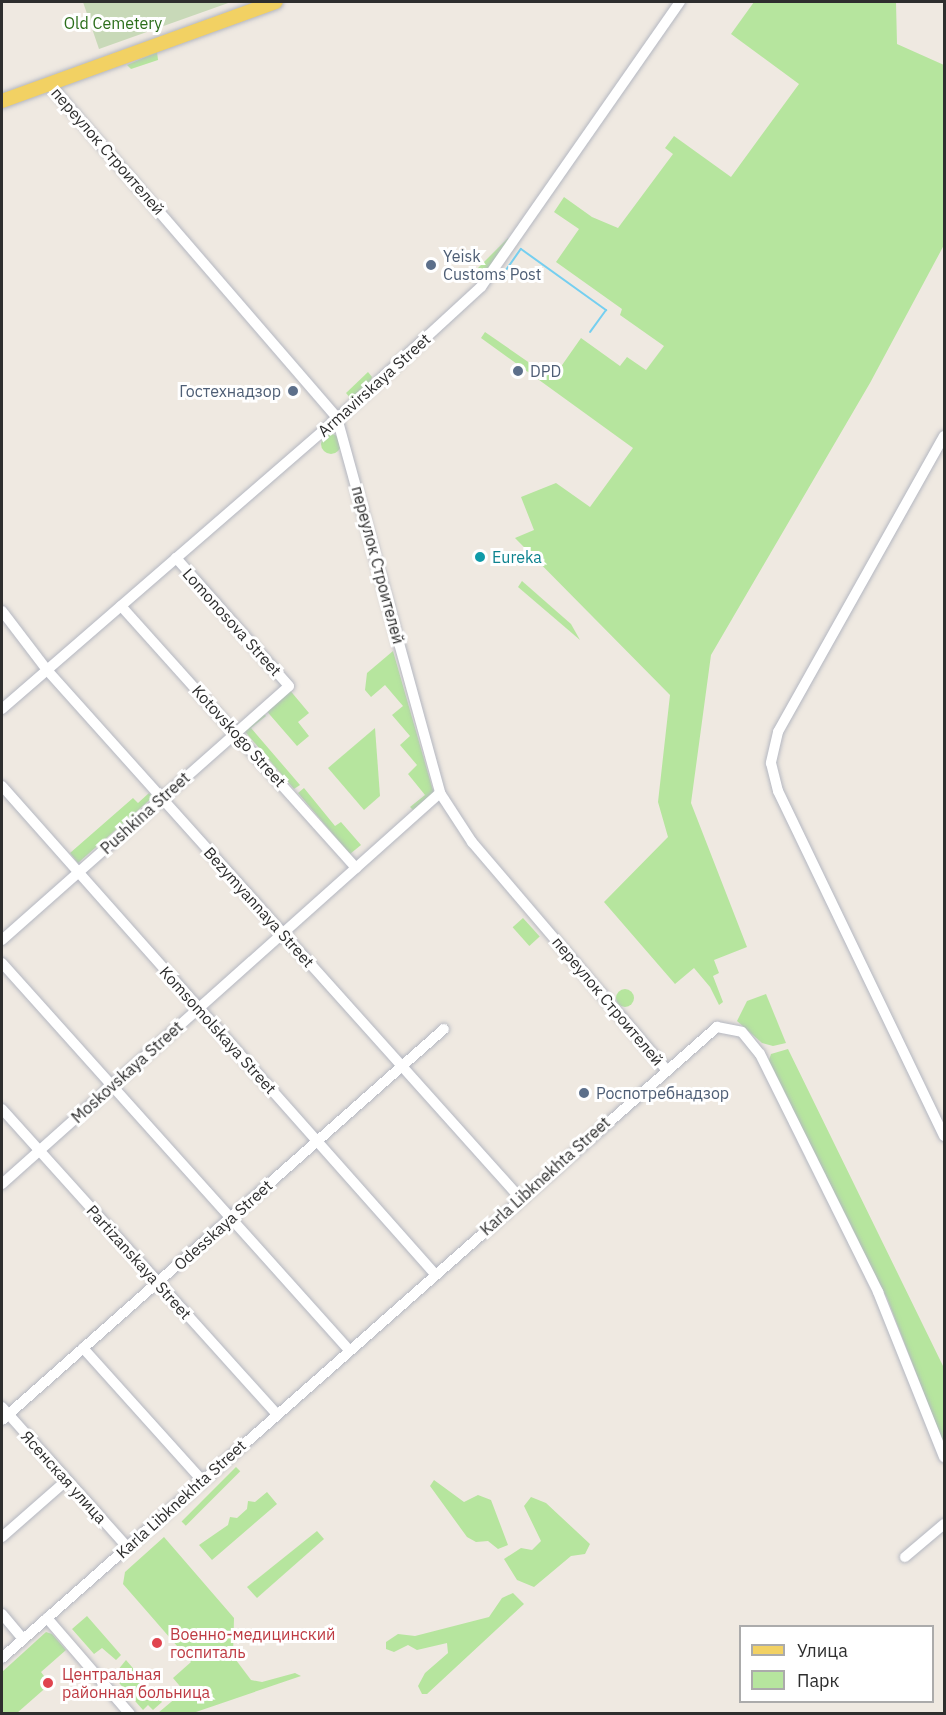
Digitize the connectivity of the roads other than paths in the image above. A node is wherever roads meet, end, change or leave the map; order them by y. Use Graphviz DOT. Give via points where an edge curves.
graph roads {
  1 [pos="276,2"];
  2 [pos="680,2"];
  3 [pos="49,84"];
  4 [pos="2,101"];
  5 [pos="337,418"];
  6 [pos="945,436"];
  7 [pos="176,558"];
  8 [pos="120,606"];
  9 [pos="2,611"];
  10 [pos="47,670"];
  11 [pos="289,686"];
  12 [pos="2,709"];
  13 [pos="235,731"];
  14 [pos="2,786"];
  15 [pos="440,793"];
  16 [pos="161,798"];
  17 [pos="356,868"];
  18 [pos="78,872"];
  19 [pos="284,934"];
  20 [pos="2,940"];
  21 [pos="2,963"];
  22 [pos="198,1009"];
  23 [pos="444,1029"];
  24 [pos="402,1067"];
  25 [pos="666,1069"];
  26 [pos="111,1085"];
  27 [pos="2,1109"];
  28 [pos="945,1136"];
  29 [pos="317,1142"];
  30 [pos="39,1151"];
  31 [pos="2,1184"];
  32 [pos="520,1198"];
  33 [pos="230,1218"];
  34 [pos="435,1274"];
  35 [pos="158,1283"];
  36 [pos="83,1348"];
  37 [pos="349,1350"];
  38 [pos="4,1414"];
  39 [pos="277,1414"];
  40 [pos="945,1457"];
  41 [pos="67,1480"];
  42 [pos="202,1480"];
  43 [pos="945,1524"];
  44 [pos="2,1537"];
  45 [pos="127,1547"];
  46 [pos="904,1557"];
  47 [pos="2,1614"];
  48 [pos="47,1618"];
  49 [pos="23,1639"];
  50 [pos="2,1658"];
  51 [pos="130,1713"];
  1 -- 3 [label="main road"];
  2 -- 5 [label="street, Armavirskaya Street" via="488,279"];
  3 -- 4 [label="main road"];
  3 -- 5 [label="street, переулок Строителей"];
  5 -- 7 [label="street, Armavirskaya Street"];
  5 -- 15 [label="street, переулок Строителей"];
  6 -- 28 [label="street" via="778,732 771,764 778,791"];
  7 -- 8 [label="street, Armavirskaya Street"];
  7 -- 11 [label="street, Lomonosova Street"];
  8 -- 10 [label="street, Armavirskaya Street"];
  8 -- 13 [label="street, Kotovskogo Street"];
  9 -- 10 [label="street, Bezymyannaya Street"];
  10 -- 12 [label="street, Armavirskaya Street"];
  10 -- 16 [label="street, Bezymyannaya Street"];
  11 -- 13 [label="street, Pushkina Street"];
  13 -- 16 [label="street, Pushkina Street"];
  13 -- 17 [label="street, Kotovskogo Street"];
  14 -- 18 [label="street, Komsomolskaya Street"];
  15 -- 17 [label="street, Moskovskaya Street"];
  15 -- 25 [label="street, переулок Строителей" via="472,842"];
  16 -- 18 [label="street, Pushkina Street"];
  16 -- 19 [label="street, Bezymyannaya Street"];
  17 -- 19 [label="street, Moskovskaya Street"];
  18 -- 20 [label="street, Pushkina Street"];
  18 -- 22 [label="street, Komsomolskaya Street"];
  19 -- 22 [label="street, Moskovskaya Street"];
  19 -- 24 [label="street, Bezymyannaya Street"];
  21 -- 26 [label="street"];
  22 -- 26 [label="street, Moskovskaya Street"];
  22 -- 29 [label="street, Komsomolskaya Street"];
  23 -- 24 [label="street, Odesskaya Street"];
  24 -- 29 [label="street, Odesskaya Street"];
  24 -- 32 [label="street, Bezymyannaya Street"];
  25 -- 32 [label="street, Karla Libknekhta Street"];
  25 -- 40 [label="street, Karla Libknekhta Street" via="717,1027 738,1029 752,1041 878,1292"];
  26 -- 30 [label="street, Moskovskaya Street"];
  26 -- 33 [label="street"];
  27 -- 30 [label="street, Partizanskaya Street"];
  29 -- 33 [label="street, Odesskaya Street"];
  29 -- 34 [label="street, Komsomolskaya Street"];
  30 -- 31 [label="street, Moskovskaya Street"];
  30 -- 35 [label="street, Partizanskaya Street"];
  32 -- 34 [label="street, Karla Libknekhta Street"];
  33 -- 35 [label="street, Odesskaya Street"];
  33 -- 37 [label="street"];
  34 -- 37 [label="street, Karla Libknekhta Street"];
  35 -- 36 [label="street, Odesskaya Street"];
  35 -- 39 [label="street, Partizanskaya Street"];
  36 -- 38 [label="street, Odesskaya Street"];
  36 -- 42 [label="street"];
  37 -- 39 [label="street, Karla Libknekhta Street"];
  38 -- 41 [label="street, Ясенская улица"];
  39 -- 42 [label="street, Karla Libknekhta Street"];
  41 -- 44 [label="street"];
  41 -- 45 [label="street, Ясенская улица"];
  42 -- 45 [label="street, Karla Libknekhta Street"];
  43 -- 46 [label="street"];
  45 -- 48 [label="street, Karla Libknekhta Street"];
  47 -- 49 [label="street"];
  48 -- 49 [label="street, Karla Libknekhta Street"];
  48 -- 51 [label="street"];
  49 -- 50 [label="street, Karla Libknekhta Street"];
}
